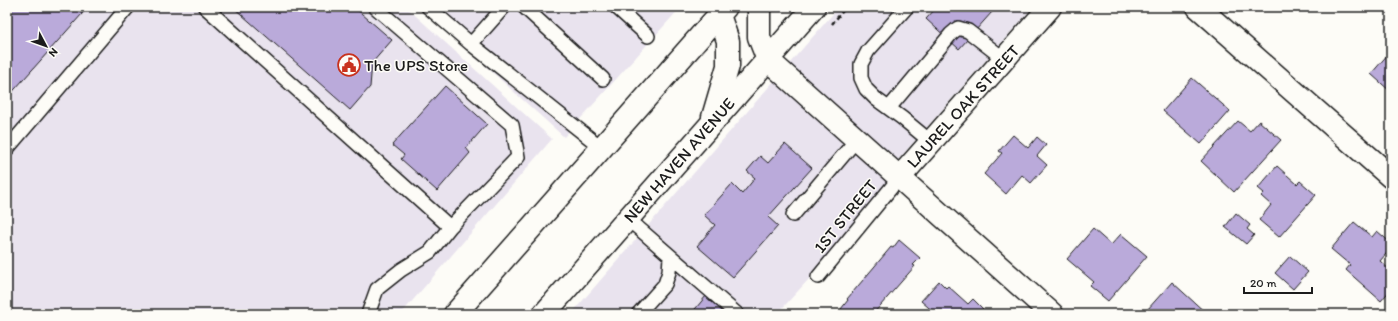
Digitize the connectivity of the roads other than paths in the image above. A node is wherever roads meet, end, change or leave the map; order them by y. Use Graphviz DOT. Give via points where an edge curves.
graph roads {
  1 [pos="128,7"];
  2 [pos="205,7"];
  3 [pos="375,7"];
  4 [pos="428,7"];
  5 [pos="504,7"];
  6 [pos="524,7"];
  7 [pos="616,7"];
  8 [pos="759,7"];
  9 [pos="814,7"];
  10 [pos="907,7"];
  11 [pos="1050,7"];
  12 [pos="1198,7"];
  13 [pos="718,10"];
  14 [pos="648,36"];
  15 [pos="471,44"];
  16 [pos="1004,59"];
  17 [pos="768,60"];
  18 [pos="603,79"];
  19 [pos="889,108"];
  20 [pos="710,124"];
  21 [pos="856,139"];
  22 [pos="931,142"];
  23 [pos="602,148"];
  24 [pos="7,149"];
  25 [pos="900,177"];
  26 [pos="1391,177"];
  27 [pos="793,215"];
  28 [pos="628,218"];
  29 [pos="450,227"];
  30 [pos="670,257"];
  31 [pos="818,277"];
  32 [pos="462,309"];
  33 [pos="368,314"];
  34 [pos="544,314"];
  35 [pos="638,314"];
  36 [pos="737,314"];
  37 [pos="1052,314"];
  1 -- 24 [label="lane"];
  2 -- 29 [label="lane"];
  3 -- 29 [label="lane" via="512,125 518,157"];
  4 -- 15 [label="lane"];
  5 -- 15 [label="lane"];
  6 -- 18 [label="lane"];
  7 -- 14 [label="lane"];
  8 -- 17 [label="main road" via="759,37"];
  9 -- 17 [label="main road, NEW HAVEN AVENUE"];
  10 -- 19 [label="lane" via="868,51 861,64 861,78 866,89"];
  11 -- 16 [label="main road, LAUREL OAK STREET"];
  12 -- 26 [label="main road"];
  13 -- 20 [label="main road" via="728,41 728,66"];
  13 -- 23 [label="main road"];
  15 -- 23 [label="lane"];
  16 -- 19 [label="lane" via="968,30 958,28"];
  16 -- 22 [label="main road, LAUREL OAK STREET"];
  17 -- 20 [label="main road, NEW HAVEN AVENUE"];
  17 -- 21 [label="main road"];
  19 -- 22 [label="lane"];
  20 -- 28 [label="main road, NEW HAVEN AVENUE"];
  21 -- 25 [label="main road"];
  21 -- 27 [label="lane"];
  22 -- 25 [label="main road, LAUREL OAK STREET"];
  23 -- 32 [label="main road"];
  25 -- 31 [label="lane, 1ST STREET"];
  25 -- 37 [label="main road, LAUREL OAK STREET"];
  28 -- 30 [label="lane"];
  28 -- 34 [label="main road, NEW HAVEN AVENUE"];
  29 -- 33 [label="lane" via="430,252 401,270 377,290"];
  30 -- 35 [label="lane" via="665,284"];
  30 -- 36 [label="lane"];
}
